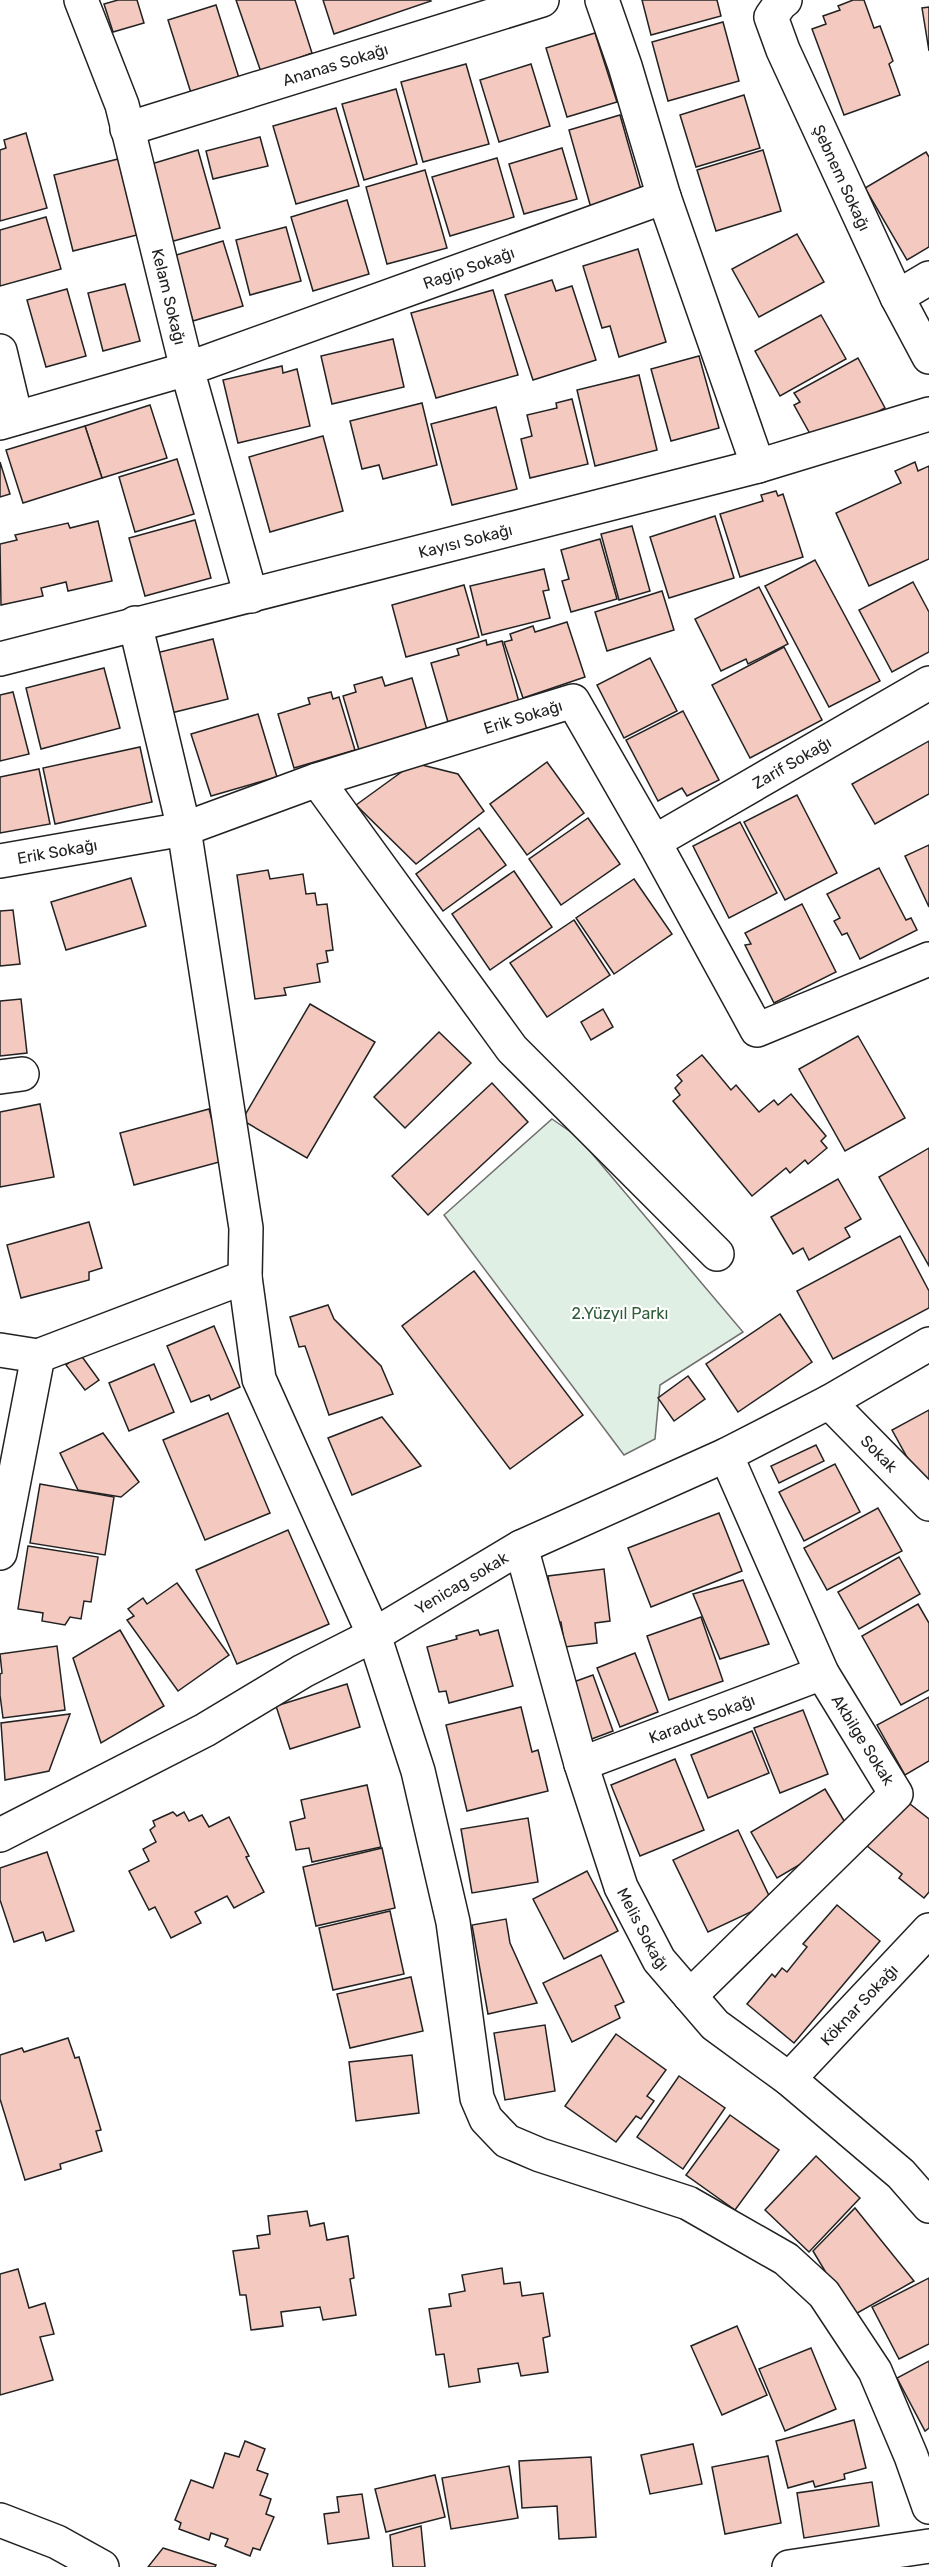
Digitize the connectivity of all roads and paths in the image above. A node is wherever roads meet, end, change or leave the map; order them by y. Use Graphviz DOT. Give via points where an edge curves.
graph roads {
  1 [pos="81,0"];
  2 [pos="542,0"];
  3 [pos="602,0"];
  4 [pos="785,0"];
  5 [pos="127,129"];
  6 [pos="664,198"];
  7 [pos="929,278"];
  8 [pos="897,297"];
  9 [pos="0,351"];
  10 [pos="929,357"];
  11 [pos="187,369"];
  12 [pos="929,414"];
  13 [pos="8,420"];
  14 [pos="758,466"];
  15 [pos="251,596"];
  16 [pos="135,623"];
  17 [pos="0,659"];
  18 [pos="929,683"];
  19 [pos="317,780"];
  20 [pos="184,829"];
  21 [pos="654,842"];
  22 [pos="0,861"];
  23 [pos="929,959"];
  24 [pos="717,1254"];
  25 [pos="245,1277"];
  26 [pos="929,1344"];
  27 [pos="0,1350"];
  28 [pos="38,1356"];
  29 [pos="829,1402"];
  30 [pos="726,1455"];
  31 [pos="929,1503"];
  32 [pos="521,1547"];
  33 [pos="0,1553"];
  34 [pos="374,1635"];
  35 [pos="822,1673"];
  36 [pos="581,1764"];
  37 [pos="0,1835"];
  38 [pos="929,1930"];
  39 [pos="690,1996"];
  40 [pos="789,2079"];
  41 [pos="929,2206"];
  42 [pos="929,2507"];
  43 [pos="0,2520"];
  44 [pos="929,2546"];
  45 [pos="102,2567"];
  46 [pos="789,2567"];
  1 -- 5 [label="street, Kelam Sokağı" via="122,105"];
  2 -- 5 [label="street, Ananas Sokağı"];
  3 -- 6 [label="street"];
  4 -- 8 [label="street, Şebnem Sokağı" via="771,17"];
  5 -- 11 [label="street, Kelam Sokağı"];
  6 -- 11 [label="street, Ragip Sokağı"];
  6 -- 14 [label="street"];
  7 -- 8 [label="street"];
  8 -- 10 [label="street, Şebnem Sokağı"];
  9 -- 13 [label="street"];
  11 -- 13 [label="street, Ragip Sokağı"];
  11 -- 15 [label="street, Kelam Sokağı"];
  12 -- 14 [label="street, Kayısı Sokağı"];
  14 -- 15 [label="street, Kayısı Sokağı"];
  15 -- 16 [label="street, Kayısı Sokağı"];
  16 -- 17 [label="street, Kayısı Sokağı"];
  16 -- 20 [label="street"];
  18 -- 21 [label="street, Zarif Sokağı"];
  19 -- 20 [label="street, Erik Sokağı"];
  19 -- 21 [label="street, Erik Sokağı" via="573,701"];
  19 -- 24 [label="street" via="512,1050"];
  20 -- 22 [label="street, Erik Sokağı"];
  20 -- 25 [label="street" via="246,1228"];
  21 -- 23 [label="street, Erik Sokağı" via="757,1030"];
  25 -- 28 [label="street"];
  25 -- 34 [label="street" via="259,1379"];
  26 -- 29 [label="street, Yenicag sokak"];
  27 -- 28 [label="street"];
  28 -- 33 [label="street"];
  29 -- 30 [label="street, Yenicag sokak"];
  29 -- 31 [label="street, Sokak"];
  30 -- 32 [label="street, Yenicag sokak"];
  30 -- 35 [label="street, Akbilge Sokak"];
  32 -- 34 [label="street, Yenicag sokak"];
  32 -- 36 [label="street, Melis Sokağı"];
  34 -- 37 [label="street, Yenicag sokak" via="303,1671 205,1730"];
  34 -- 42 [label="street" via="418,1771 453,1922 477,2098 486,2119 507,2141 688,2203 786,2259 824,2294 875,2371"];
  35 -- 36 [label="street, Karadut Sokağı"];
  35 -- 39 [label="street, Akbilge Sokak" via="896,1794"];
  36 -- 39 [label="street, Melis Sokağı" via="621,1887 659,1960"];
  38 -- 40 [label="street, Köknar Sokağı"];
  39 -- 40 [label="street, Melis Sokağı" via="715,2025"];
  40 -- 41 [label="street, Melis Sokağı" via="902,2174"];
  43 -- 45 [label="street" via="57,2542"];
  44 -- 46 [label="street"];
}
